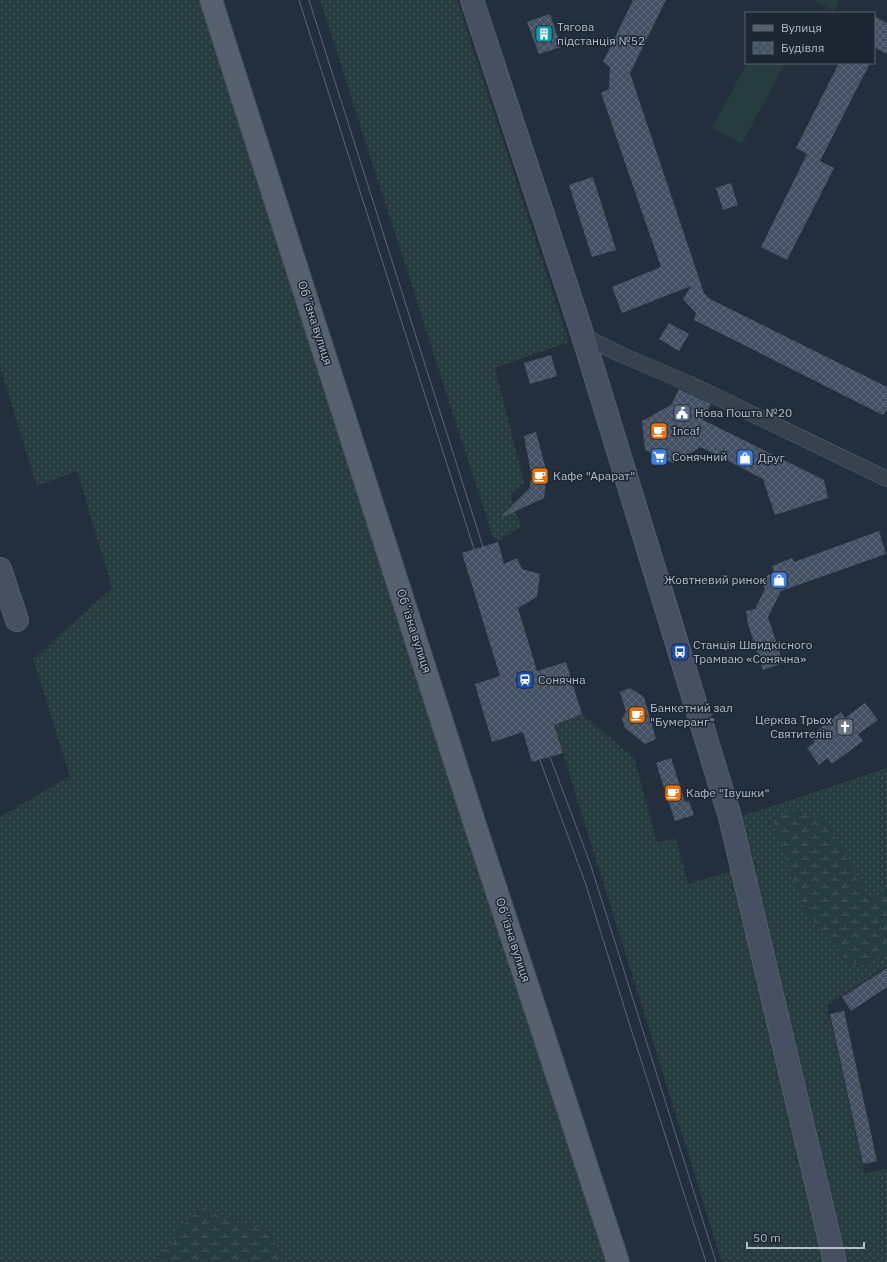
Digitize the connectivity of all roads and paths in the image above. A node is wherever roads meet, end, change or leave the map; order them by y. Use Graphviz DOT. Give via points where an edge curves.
graph roads {
  1 [pos="211,0"];
  2 [pos="472,0"];
  3 [pos="583,336"];
  4 [pos="887,479"];
  5 [pos="0,569"];
  6 [pos="17,620"];
  7 [pos="618,1262"];
  8 [pos="835,1262"];
  1 -- 7 [label="main road, Обʼїзна вулиця"];
  2 -- 3 [label="street"];
  3 -- 4 [label="street" via="690,384"];
  3 -- 8 [label="street" via="730,817"];
  5 -- 6 [label="street"];
}
